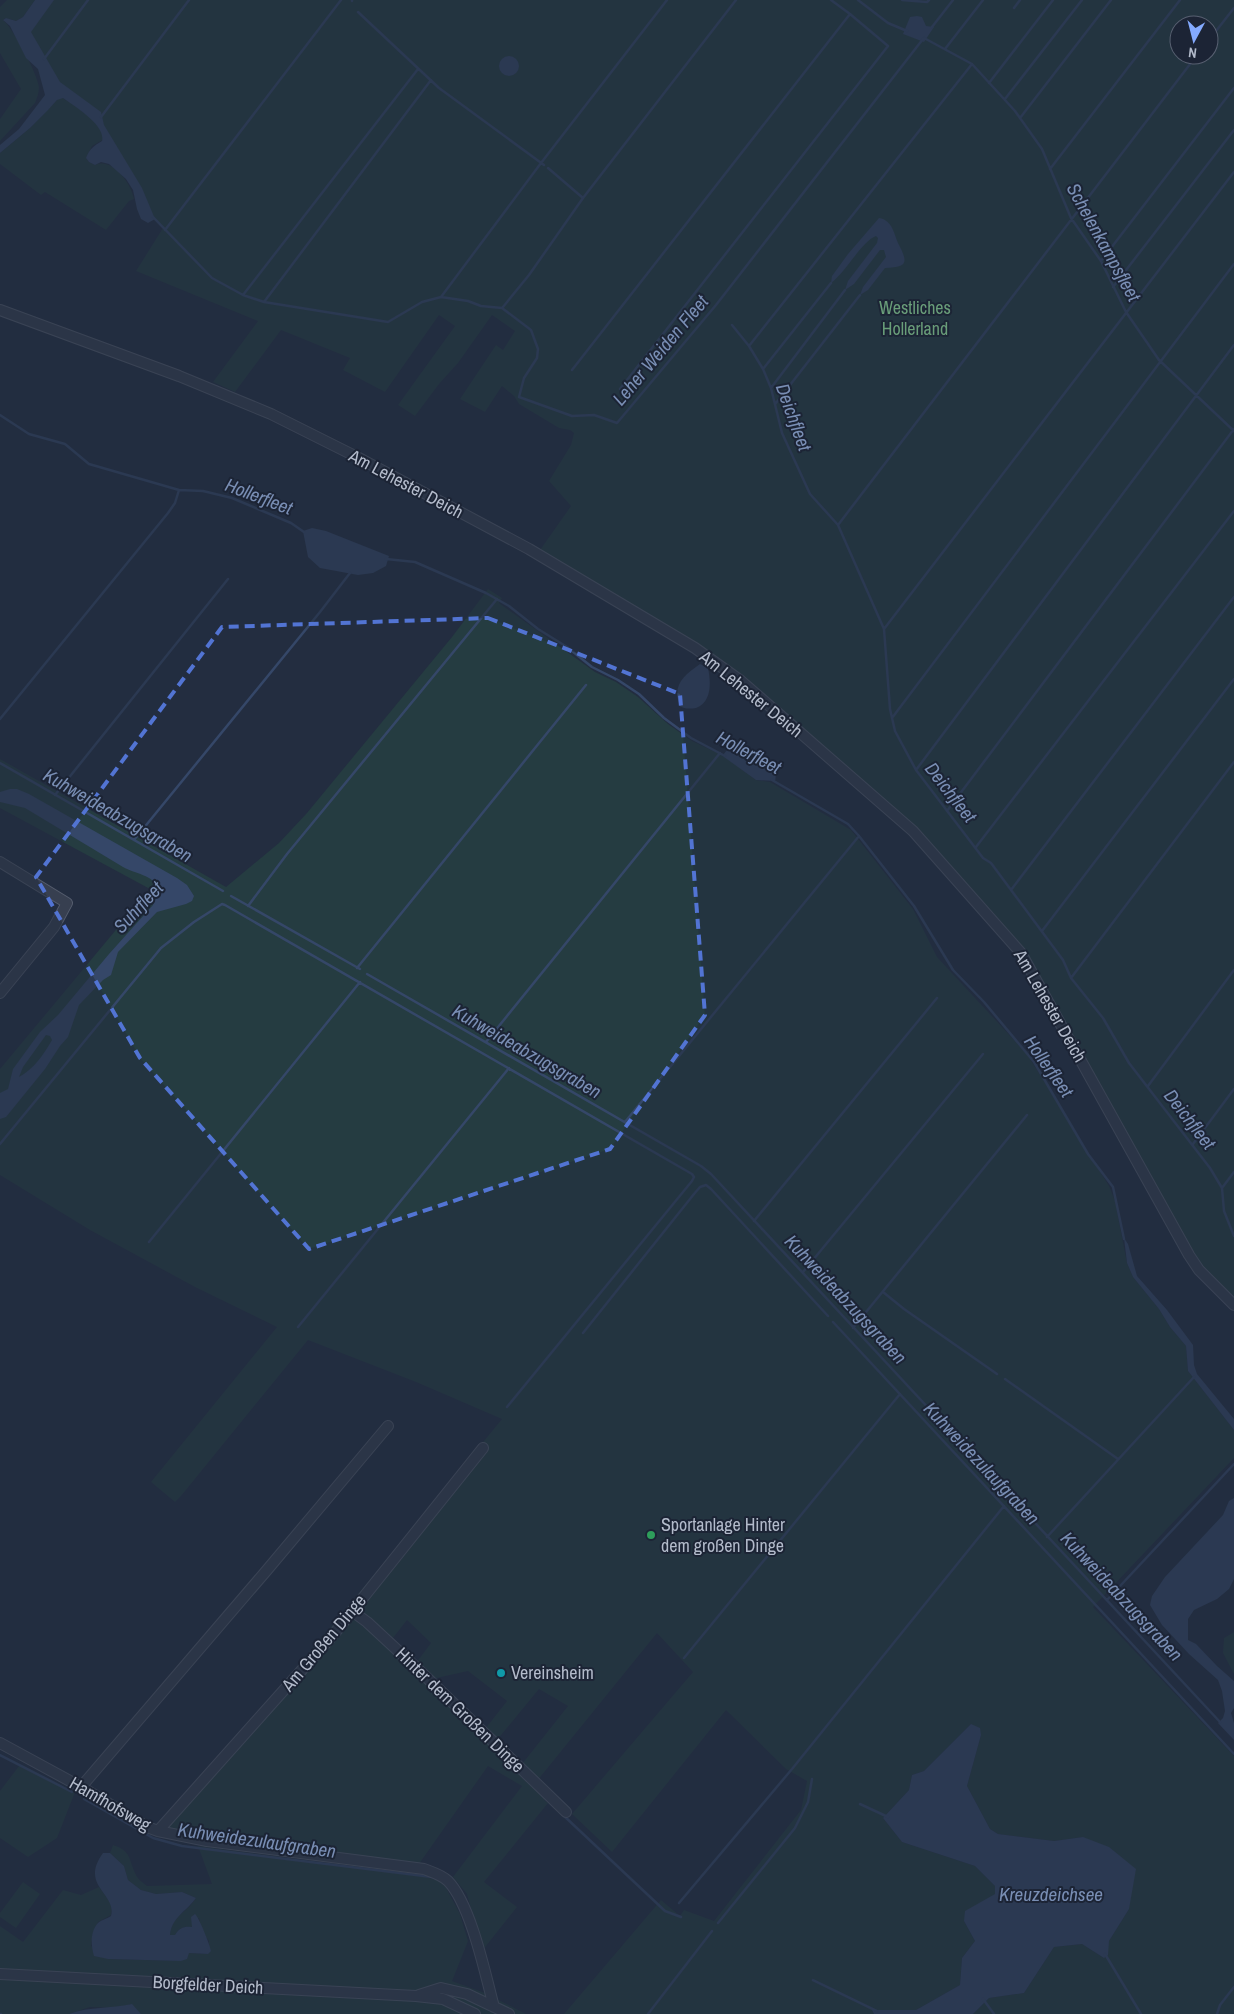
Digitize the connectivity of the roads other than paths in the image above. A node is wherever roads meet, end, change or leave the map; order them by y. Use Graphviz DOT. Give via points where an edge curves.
graph roads {
  1 [pos="0,310"];
  2 [pos="0,862"];
  3 [pos="0,993"];
  4 [pos="1234,1304"];
  5 [pos="388,1426"];
  6 [pos="483,1448"];
  7 [pos="352,1611"];
  8 [pos="0,1743"];
  9 [pos="81,1786"];
  10 [pos="566,1812"];
  11 [pos="158,1831"];
  12 [pos="0,1974"];
  13 [pos="416,1996"];
  14 [pos="494,2006"];
  15 [pos="475,2014"];
  16 [pos="509,2014"];
  1 -- 4 [label="street, Am Lehester Deich" via="271,414 357,457 537,554 695,648 741,681 913,831 1021,953 1189,1254 1199,1270"];
  2 -- 3 [label="street" via="67,903 54,927"];
  5 -- 9 [label="street"];
  6 -- 7 [label="street, Am Großen Dinge"];
  7 -- 10 [label="street, Hinter dem Großen Dinge" via="422,1673"];
  7 -- 11 [label="street, Am Großen Dinge"];
  8 -- 9 [label="street, Hamfhofsweg"];
  9 -- 11 [label="street, Hamfhofsweg"];
  11 -- 14 [label="street, Hamfhofsweg" via="217,1842 424,1869 437,1874 447,1880 460,1897"];
  12 -- 13 [label="street, Borgfelder Deich"];
  13 -- 14 [label="street, Borgfelder Deich" via="440,1988 467,1994"];
  13 -- 15 [label="street, Borgfelder Deich" via="443,1999"];
  14 -- 16 [label="street, Borgfelder Deich"];
}
